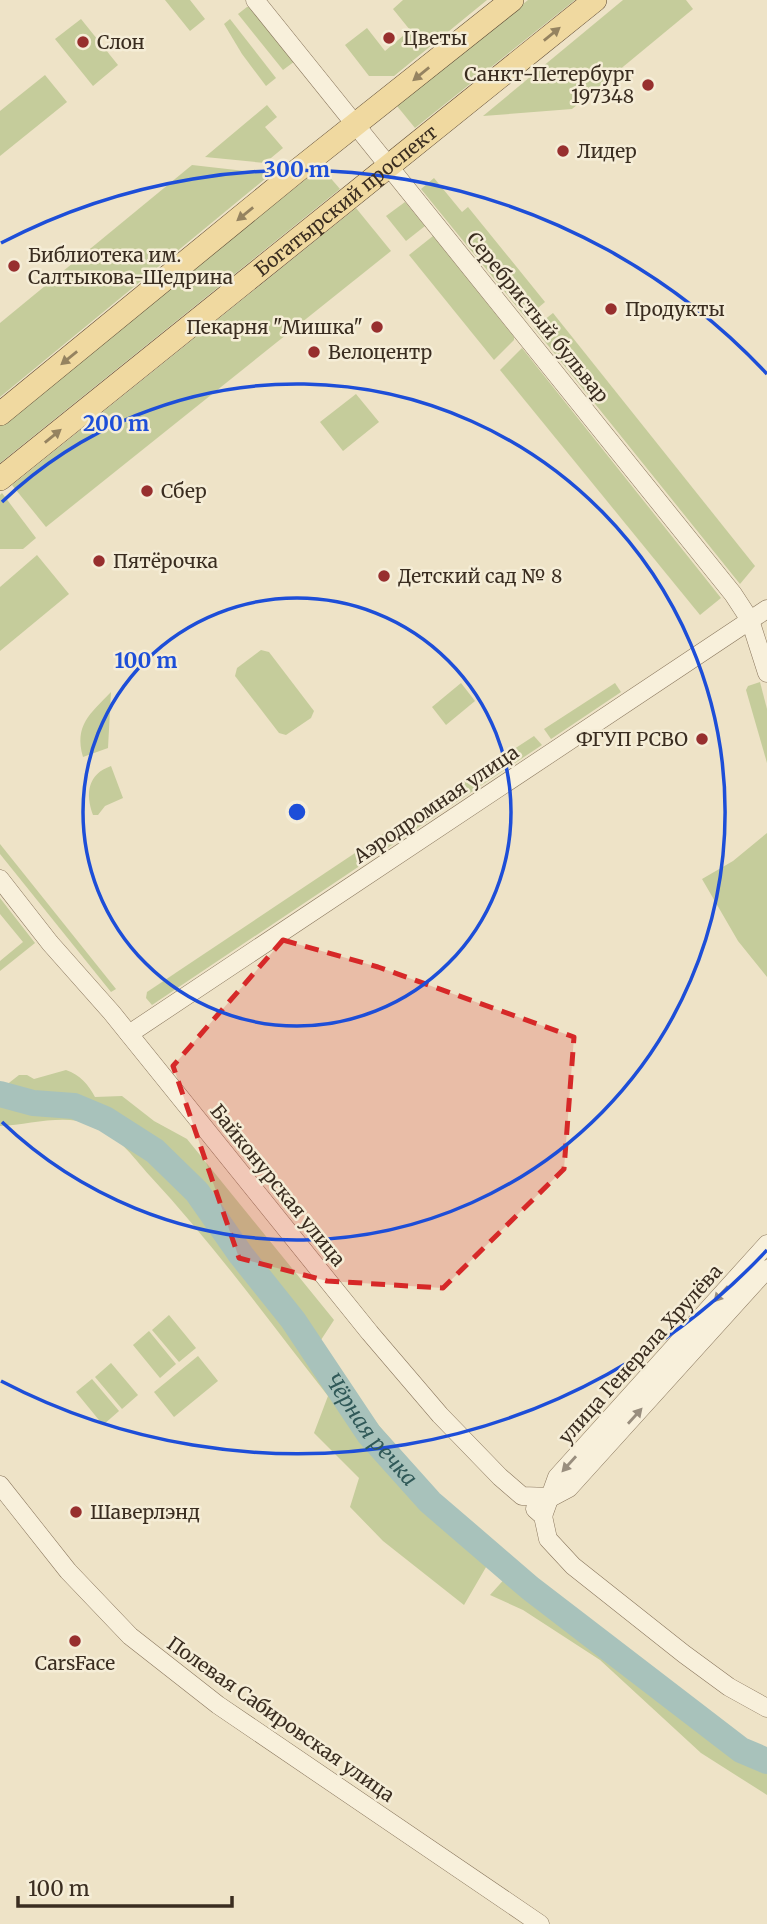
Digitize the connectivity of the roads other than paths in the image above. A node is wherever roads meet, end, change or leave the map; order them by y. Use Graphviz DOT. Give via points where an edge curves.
graph roads {
  1 [pos="255,0"];
  2 [pos="512,0"];
  3 [pos="595,0"];
  4 [pos="355,125"];
  5 [pos="389,167"];
  6 [pos="0,414"];
  7 [pos="0,479"];
  8 [pos="767,609"];
  9 [pos="750,620"];
  10 [pos="767,673"];
  11 [pos="0,879"];
  12 [pos="129,1034"];
  13 [pos="767,1244"];
  14 [pos="767,1269"];
  15 [pos="0,1485"];
  16 [pos="538,1496"];
  17 [pos="543,1516"];
  18 [pos="767,1708"];
  19 [pos="540,1924"];
  1 -- 4 [label="street, Серебристый бульвар"];
  2 -- 4 [label="main road, one-way"];
  5 -- 3 [label="main road, Богатырский проспект, one-way"];
  4 -- 5 [label="street, Серебристый бульвар"];
  4 -- 6 [label="main road, one-way"];
  7 -- 5 [label="main road, Богатырский проспект, one-way"];
  5 -- 9 [label="street, Серебристый бульвар"];
  8 -- 9 [label="street, Аэродромная улица"];
  9 -- 10 [label="street, Серебристый бульвар"];
  9 -- 12 [label="street, Аэродромная улица"];
  11 -- 12 [label="street, Байконурская улица"];
  12 -- 16 [label="street, Байконурская улица" via="422,1394 500,1477"];
  13 -- 16 [label="street, улица Генерала Хрулёва, one-way"];
  16 -- 14 [label="street, улица Генерала Хрулёва, one-way" via="569,1489"];
  15 -- 19 [label="street, Полевая Сабировская улица" via="68,1571 130,1636 218,1704"];
  16 -- 17 [label="street, Байконурская улица"];
  16 -- 17 [label="street"];
  17 -- 18 [label="street" via="548,1539 573,1566 729,1687"];
}
